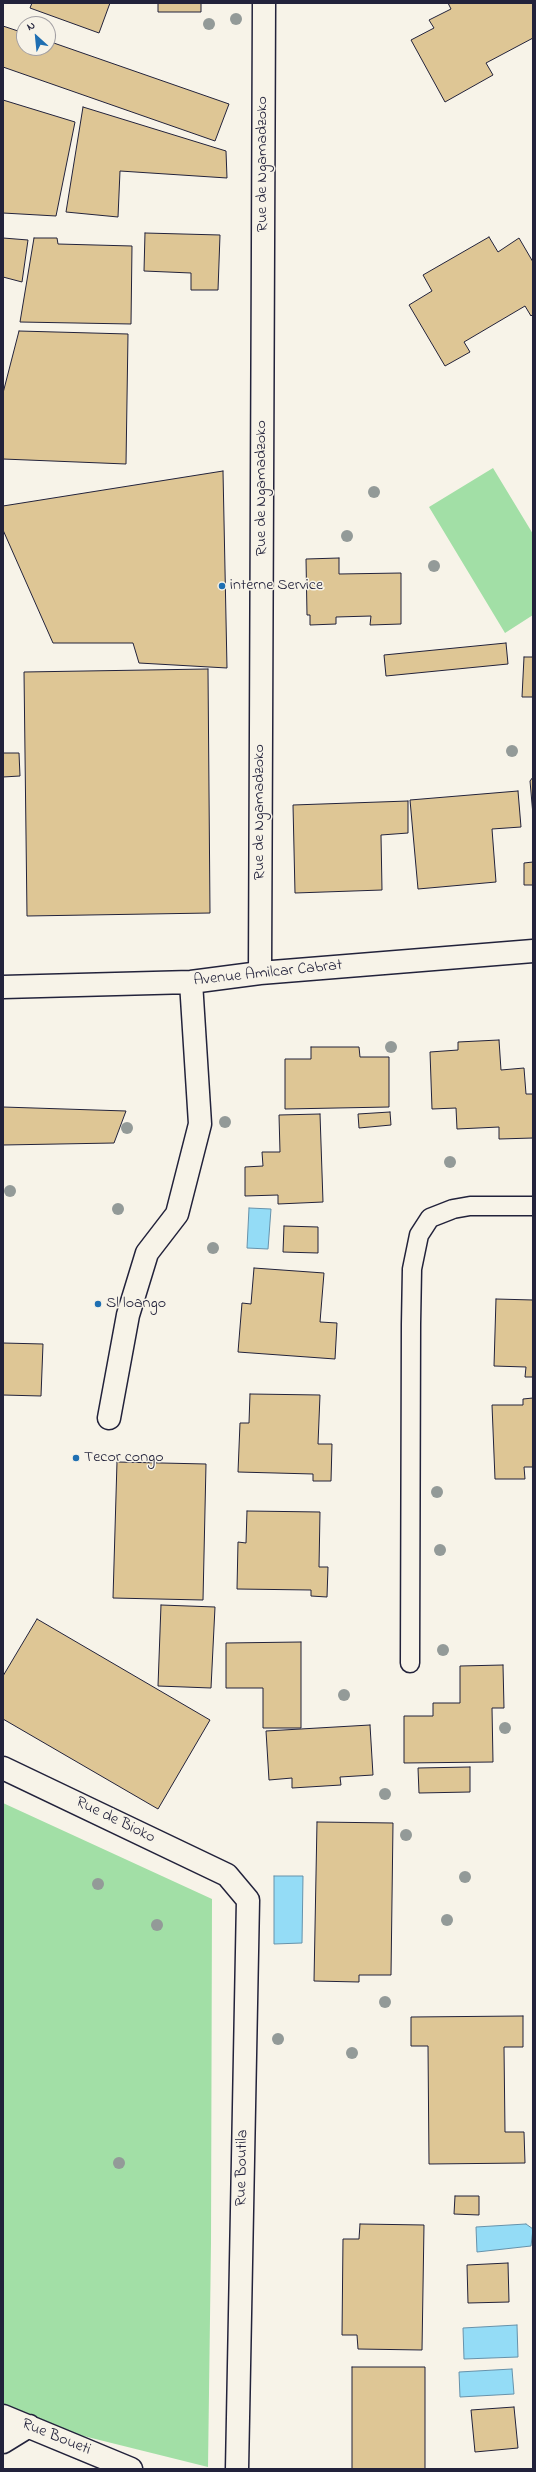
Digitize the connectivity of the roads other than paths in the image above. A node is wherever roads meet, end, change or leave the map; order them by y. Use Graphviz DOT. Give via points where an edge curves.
graph roads {
  1 [pos="264,3"];
  2 [pos="533,950"];
  3 [pos="260,973"];
  4 [pos="191,982"];
  5 [pos="3,987"];
  6 [pos="533,1206"];
  7 [pos="109,1418"];
  8 [pos="410,1663"];
  9 [pos="3,1768"];
  10 [pos="227,1875"];
  11 [pos="3,2416"];
  12 [pos="28,2426"];
  13 [pos="3,2442"];
  14 [pos="131,2469"];
  15 [pos="237,2469"];
  1 -- 3 [label="street, Rue de Ngamadzoko"];
  2 -- 3 [label="street, Avenue Amilcar Cabrat"];
  3 -- 4 [label="street, Avenue Amilcar Cabrat"];
  4 -- 5 [label="street, Avenue Amilcar Cabrat"];
  4 -- 7 [label="street" via="200,1124 177,1214 147,1253 128,1315"];
  6 -- 8 [label="lane" via="470,1206 452,1209 430,1218 419,1235 412,1269"];
  9 -- 10 [label="street, Rue de Bioko"];
  10 -- 15 [label="street, Rue Boutila" via="248,1900"];
  11 -- 12 [label="street, Rue Boueti"];
  12 -- 13 [label="street"];
  12 -- 14 [label="street, Rue Boueti"];
}
